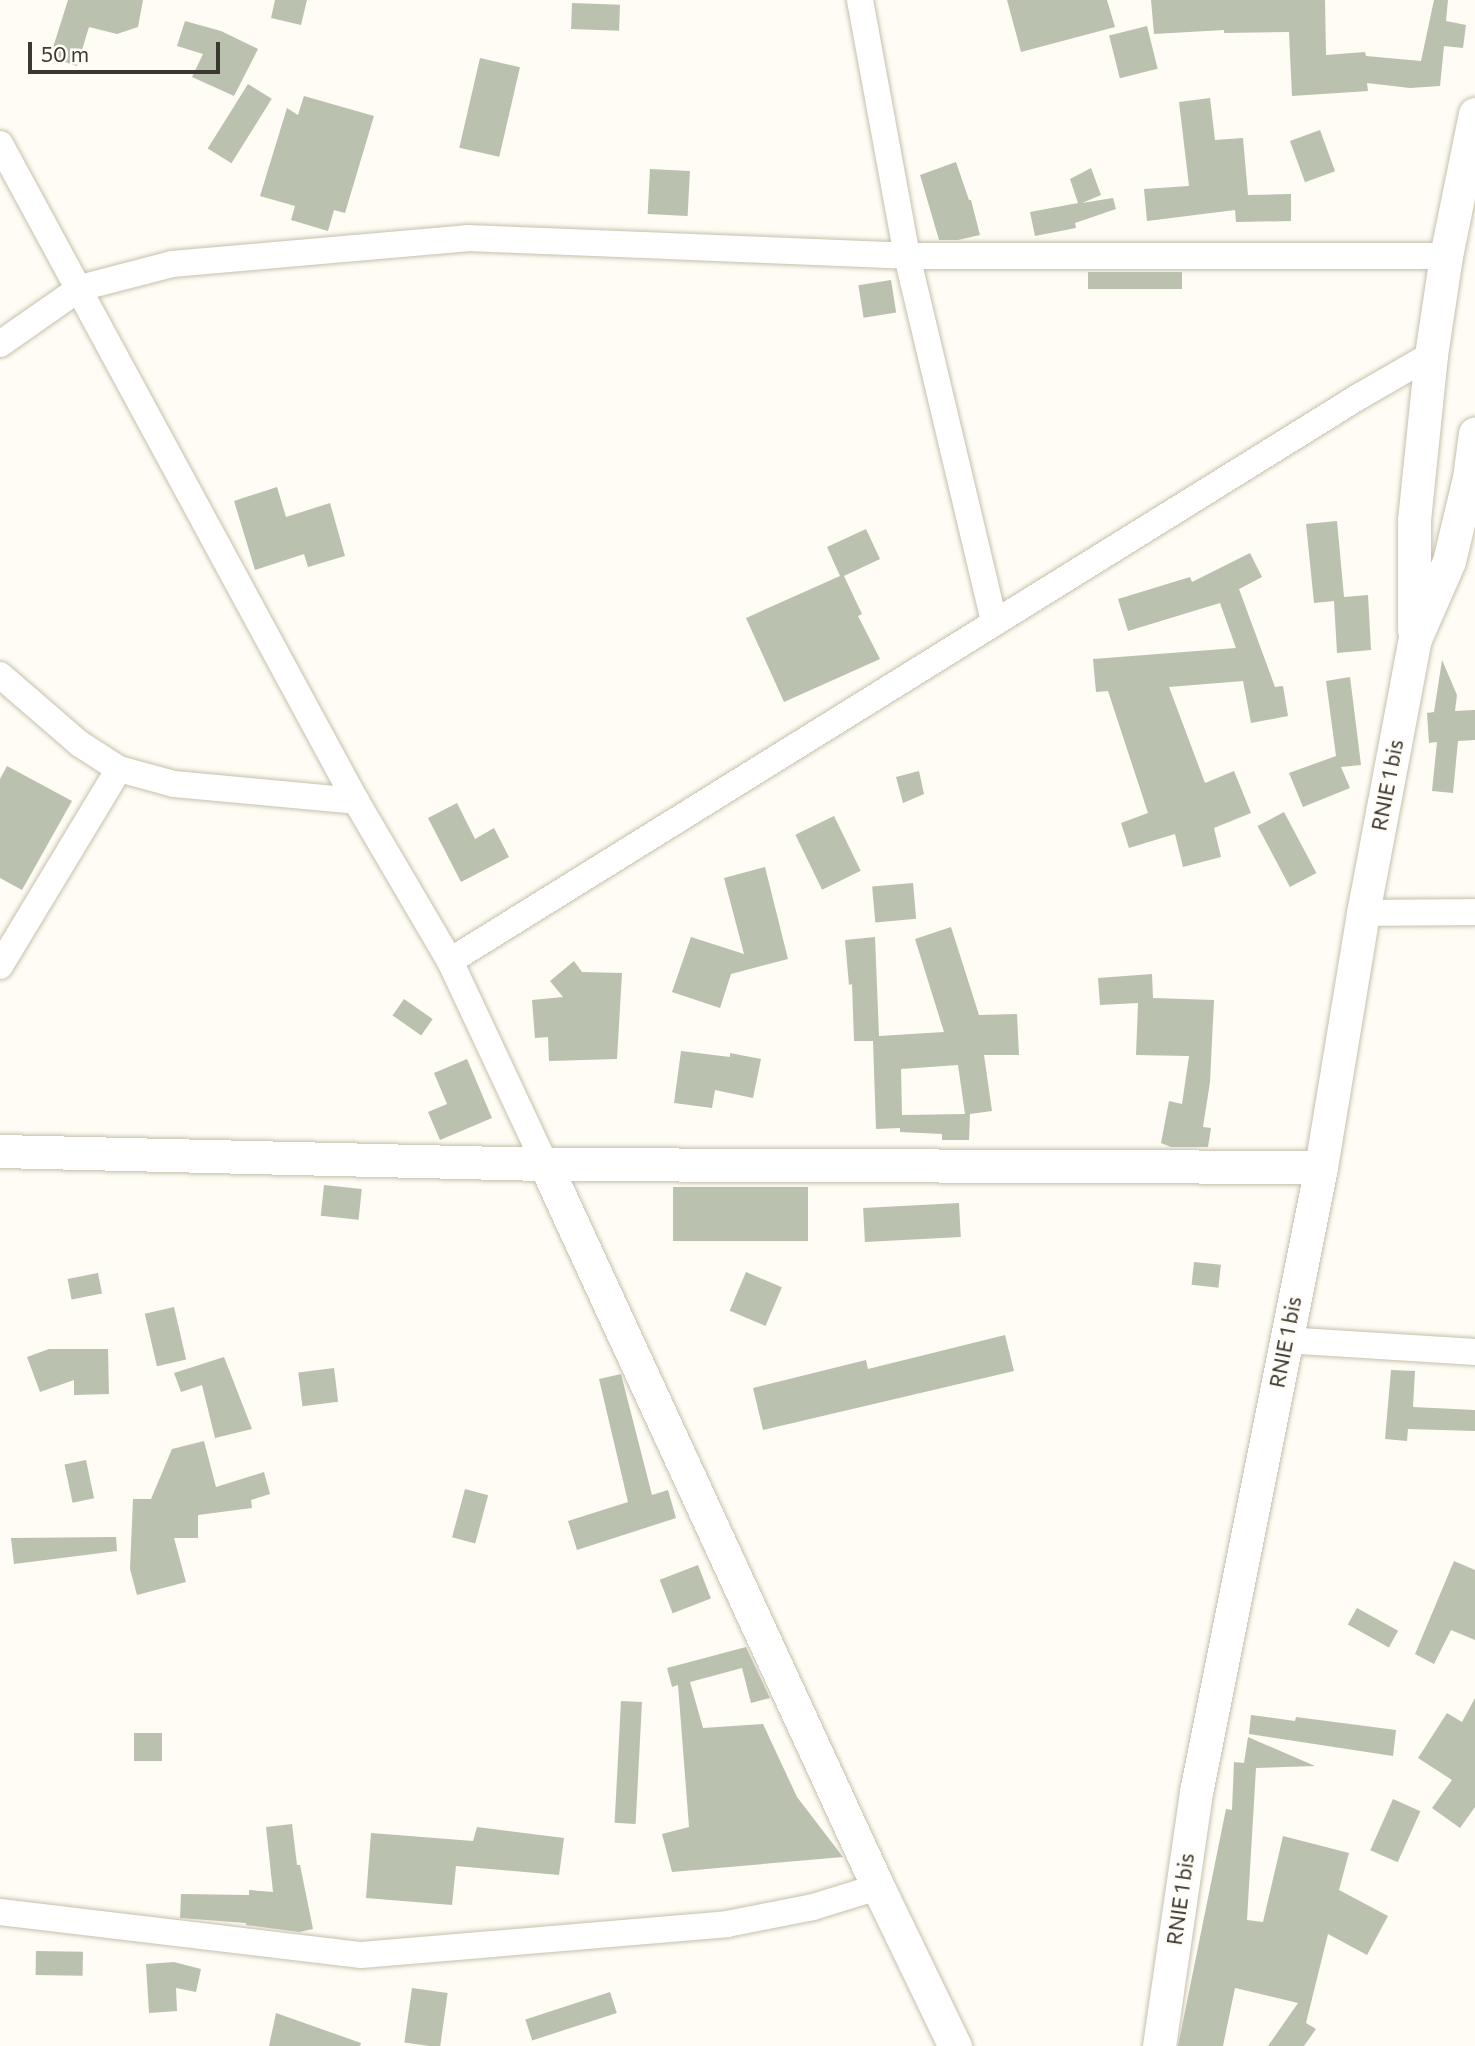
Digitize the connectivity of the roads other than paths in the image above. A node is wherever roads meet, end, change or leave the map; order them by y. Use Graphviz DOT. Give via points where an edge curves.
graph roads {
  1 [pos="860,0"];
  2 [pos="1475,114"];
  3 [pos="0,144"];
  4 [pos="907,256"];
  5 [pos="1446,256"];
  6 [pos="80,288"];
  7 [pos="0,344"];
  8 [pos="1432,355"];
  9 [pos="1475,433"];
  10 [pos="994,622"];
  11 [pos="1415,639"];
  12 [pos="0,675"];
  13 [pos="119,769"];
  14 [pos="356,801"];
  15 [pos="1475,912"];
  16 [pos="1363,913"];
  17 [pos="450,961"];
  18 [pos="0,966"];
  19 [pos="0,1151"];
  20 [pos="545,1164"];
  21 [pos="1321,1167"];
  22 [pos="1285,1340"];
  23 [pos="1475,1352"];
  24 [pos="878,1887"];
  25 [pos="0,1912"];
  26 [pos="955,2046"];
  27 [pos="1158,2046"];
  1 -- 4 [label="street"];
  2 -- 5 [label="main road"];
  3 -- 6 [label="street"];
  4 -- 5 [label="street"];
  4 -- 6 [label="street" via="467,238 172,264"];
  4 -- 10 [label="street"];
  5 -- 8 [label="main road"];
  6 -- 7 [label="street"];
  6 -- 14 [label="street"];
  8 -- 10 [label="street"];
  8 -- 11 [label="main road" via="1413,534"];
  9 -- 11 [label="main road" via="1465,499 1448,561"];
  10 -- 17 [label="street"];
  11 -- 16 [label="main road, RNIE 1 bis"];
  12 -- 13 [label="street" via="80,744"];
  13 -- 14 [label="street" via="174,783"];
  13 -- 18 [label="street"];
  14 -- 17 [label="street"];
  15 -- 16 [label="street"];
  16 -- 21 [label="main road, RNIE 1 bis"];
  17 -- 20 [label="street"];
  19 -- 20 [label="main road"];
  20 -- 21 [label="main road"];
  20 -- 24 [label="main road"];
  21 -- 22 [label="main road, RNIE 1 bis"];
  22 -- 23 [label="street"];
  22 -- 27 [label="main road, RNIE 1 bis" via="1196,1792"];
  24 -- 25 [label="street" via="813,1907 727,1924 361,1955"];
  24 -- 26 [label="main road"];
}
